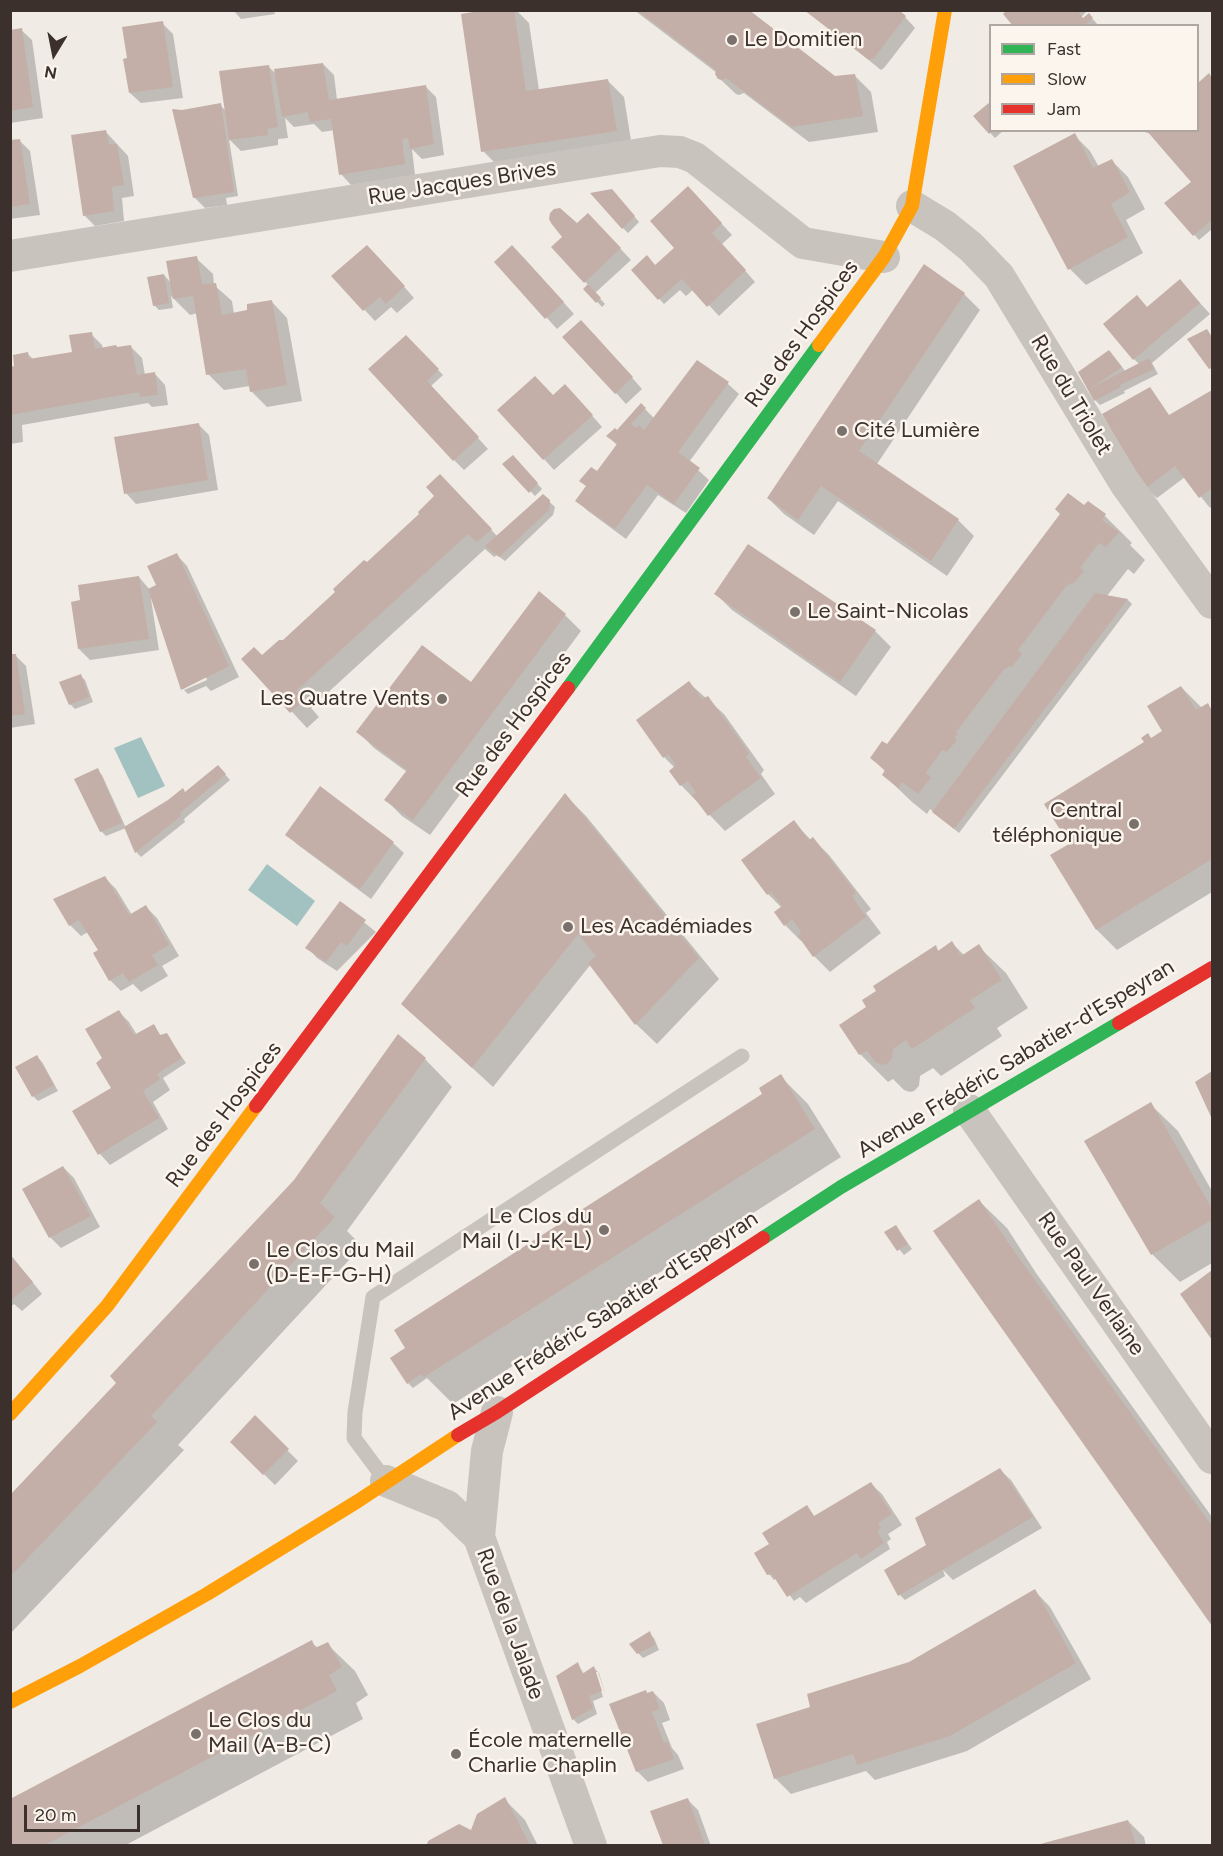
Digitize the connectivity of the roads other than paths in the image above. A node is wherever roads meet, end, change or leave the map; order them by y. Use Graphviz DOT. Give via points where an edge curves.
graph roads {
  1 [pos="945,10"];
  2 [pos="912,206"];
  3 [pos="10,256"];
  4 [pos="884,257"];
  5 [pos="1212,603"];
  6 [pos="1212,968"];
  7 [pos="742,1056"];
  8 [pos="969,1110"];
  9 [pos="497,1412"];
  10 [pos="10,1414"];
  11 [pos="1212,1458"];
  12 [pos="386,1481"];
  13 [pos="479,1538"];
  14 [pos="12,1700"];
  15 [pos="591,1845"];
  1 -- 2 [label="street, Rue des Hospices"];
  2 -- 4 [label="street, Rue des Hospices"];
  2 -- 5 [label="street, Rue du Triolet" via="945,226 999,276 1125,483"];
  3 -- 4 [label="street, Rue Jacques Brives" via="660,151 695,158 803,243"];
  4 -- 10 [label="street, Rue des Hospices" via="107,1306"];
  6 -- 8 [label="street, Avenue Frédéric Sabatier-d'Espeyran"];
  7 -- 12 [label="lane" via="373,1297 354,1438"];
  8 -- 9 [label="street, Avenue Frédéric Sabatier-d'Espeyran" via="831,1194"];
  8 -- 11 [label="street, Rue Paul Verlaine"];
  9 -- 12 [label="street, Avenue Frédéric Sabatier-d'Espeyran"];
  9 -- 13 [label="street, Rue de la Jalade" via="487,1451"];
  12 -- 13 [label="street, Rue de la Jalade" via="447,1506"];
  12 -- 14 [label="street, Avenue Frédéric Sabatier-d'Espeyran" via="207,1594"];
  13 -- 15 [label="street, Rue de la Jalade"];
}
